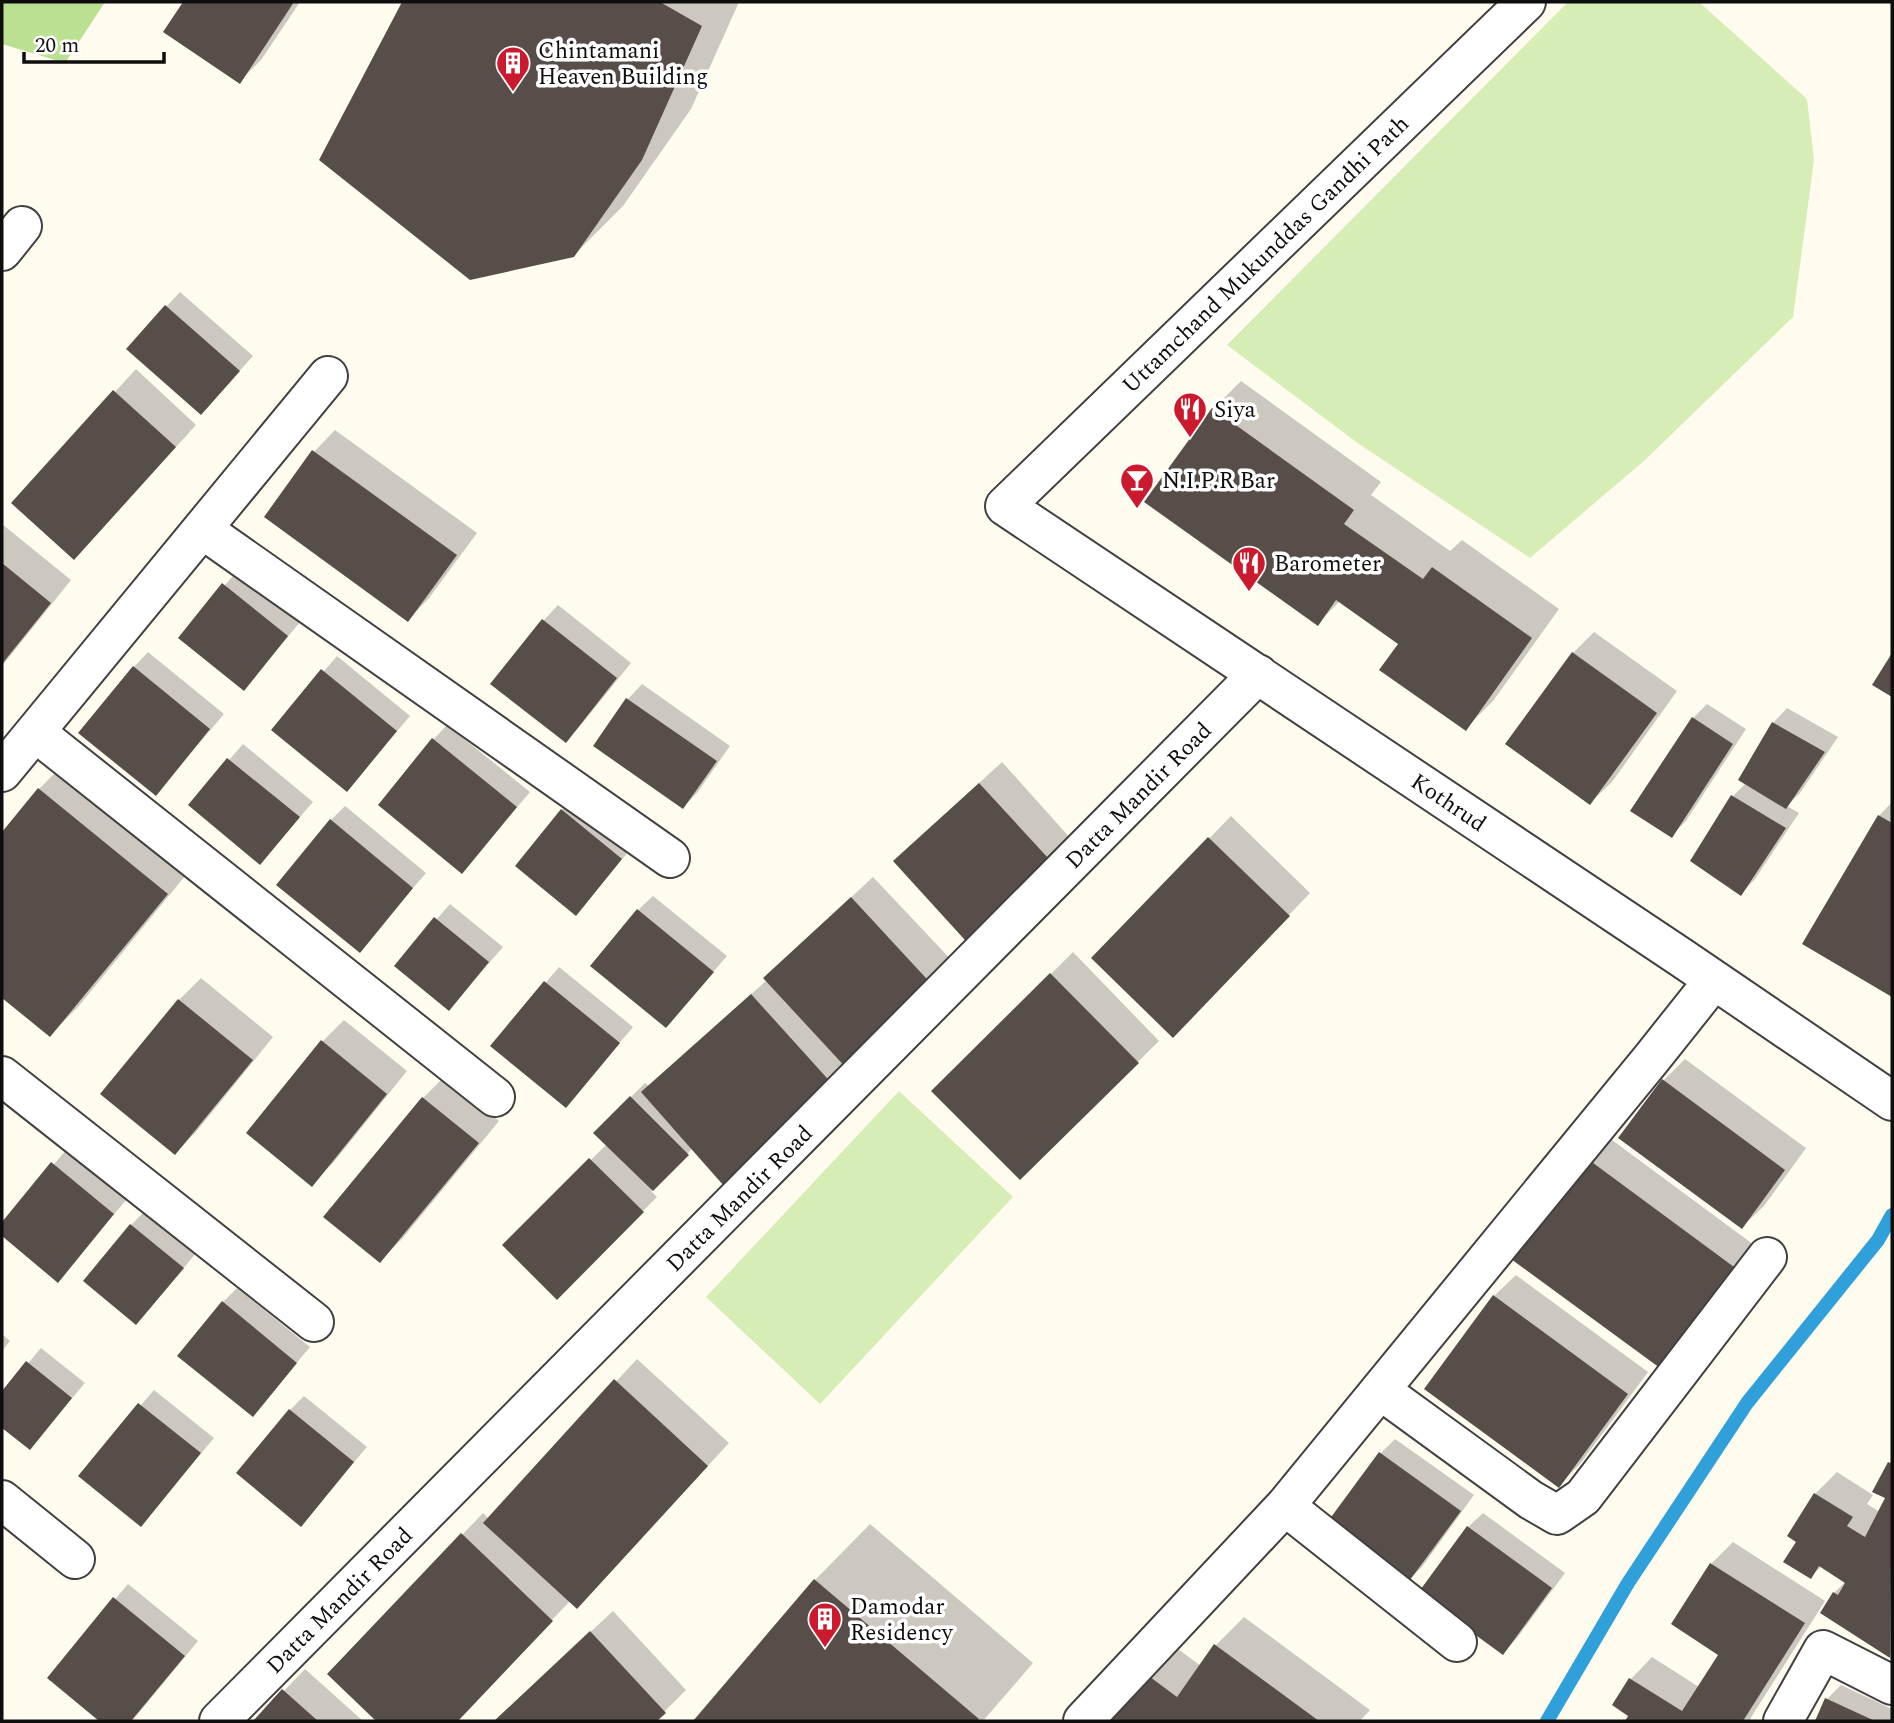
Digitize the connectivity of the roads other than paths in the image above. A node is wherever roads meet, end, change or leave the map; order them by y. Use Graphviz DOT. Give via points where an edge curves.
graph roads {
  1 [pos="1526,2"];
  2 [pos="328,376"];
  3 [pos="1004,506"];
  4 [pos="202,529"];
  5 [pos="1258,674"];
  6 [pos="35,732"];
  7 [pos="2,772"];
  8 [pos="670,858"];
  9 [pos="1714,980"];
  10 [pos="2,1076"];
  11 [pos="495,1097"];
  12 [pos="1892,1101"];
  13 [pos="1767,1257"];
  14 [pos="314,1322"];
  15 [pos="1380,1390"];
  16 [pos="2,1500"];
  17 [pos="1285,1506"];
  18 [pos="75,1559"];
  19 [pos="1457,1642"];
  20 [pos="1892,1685"];
  21 [pos="219,1721"];
  22 [pos="1083,1721"];
  23 [pos="1783,1721"];
  1 -- 3 [label="street, Uttamchand Mukunddas Gandhi Path"];
  2 -- 4 [label="street"];
  3 -- 5 [label="street, Kothrud"];
  4 -- 6 [label="street"];
  4 -- 8 [label="street"];
  5 -- 9 [label="street, Kothrud"];
  5 -- 21 [label="street, Datta Mandir Road"];
  6 -- 7 [label="street"];
  6 -- 11 [label="street"];
  9 -- 12 [label="street, Kothrud"];
  9 -- 15 [label="street"];
  10 -- 14 [label="street"];
  13 -- 15 [label="street" via="1583,1497 1557,1515"];
  15 -- 17 [label="street"];
  16 -- 18 [label="street"];
  17 -- 19 [label="street"];
  17 -- 22 [label="street"];
  20 -- 23 [label="street" via="1823,1650"];
}
